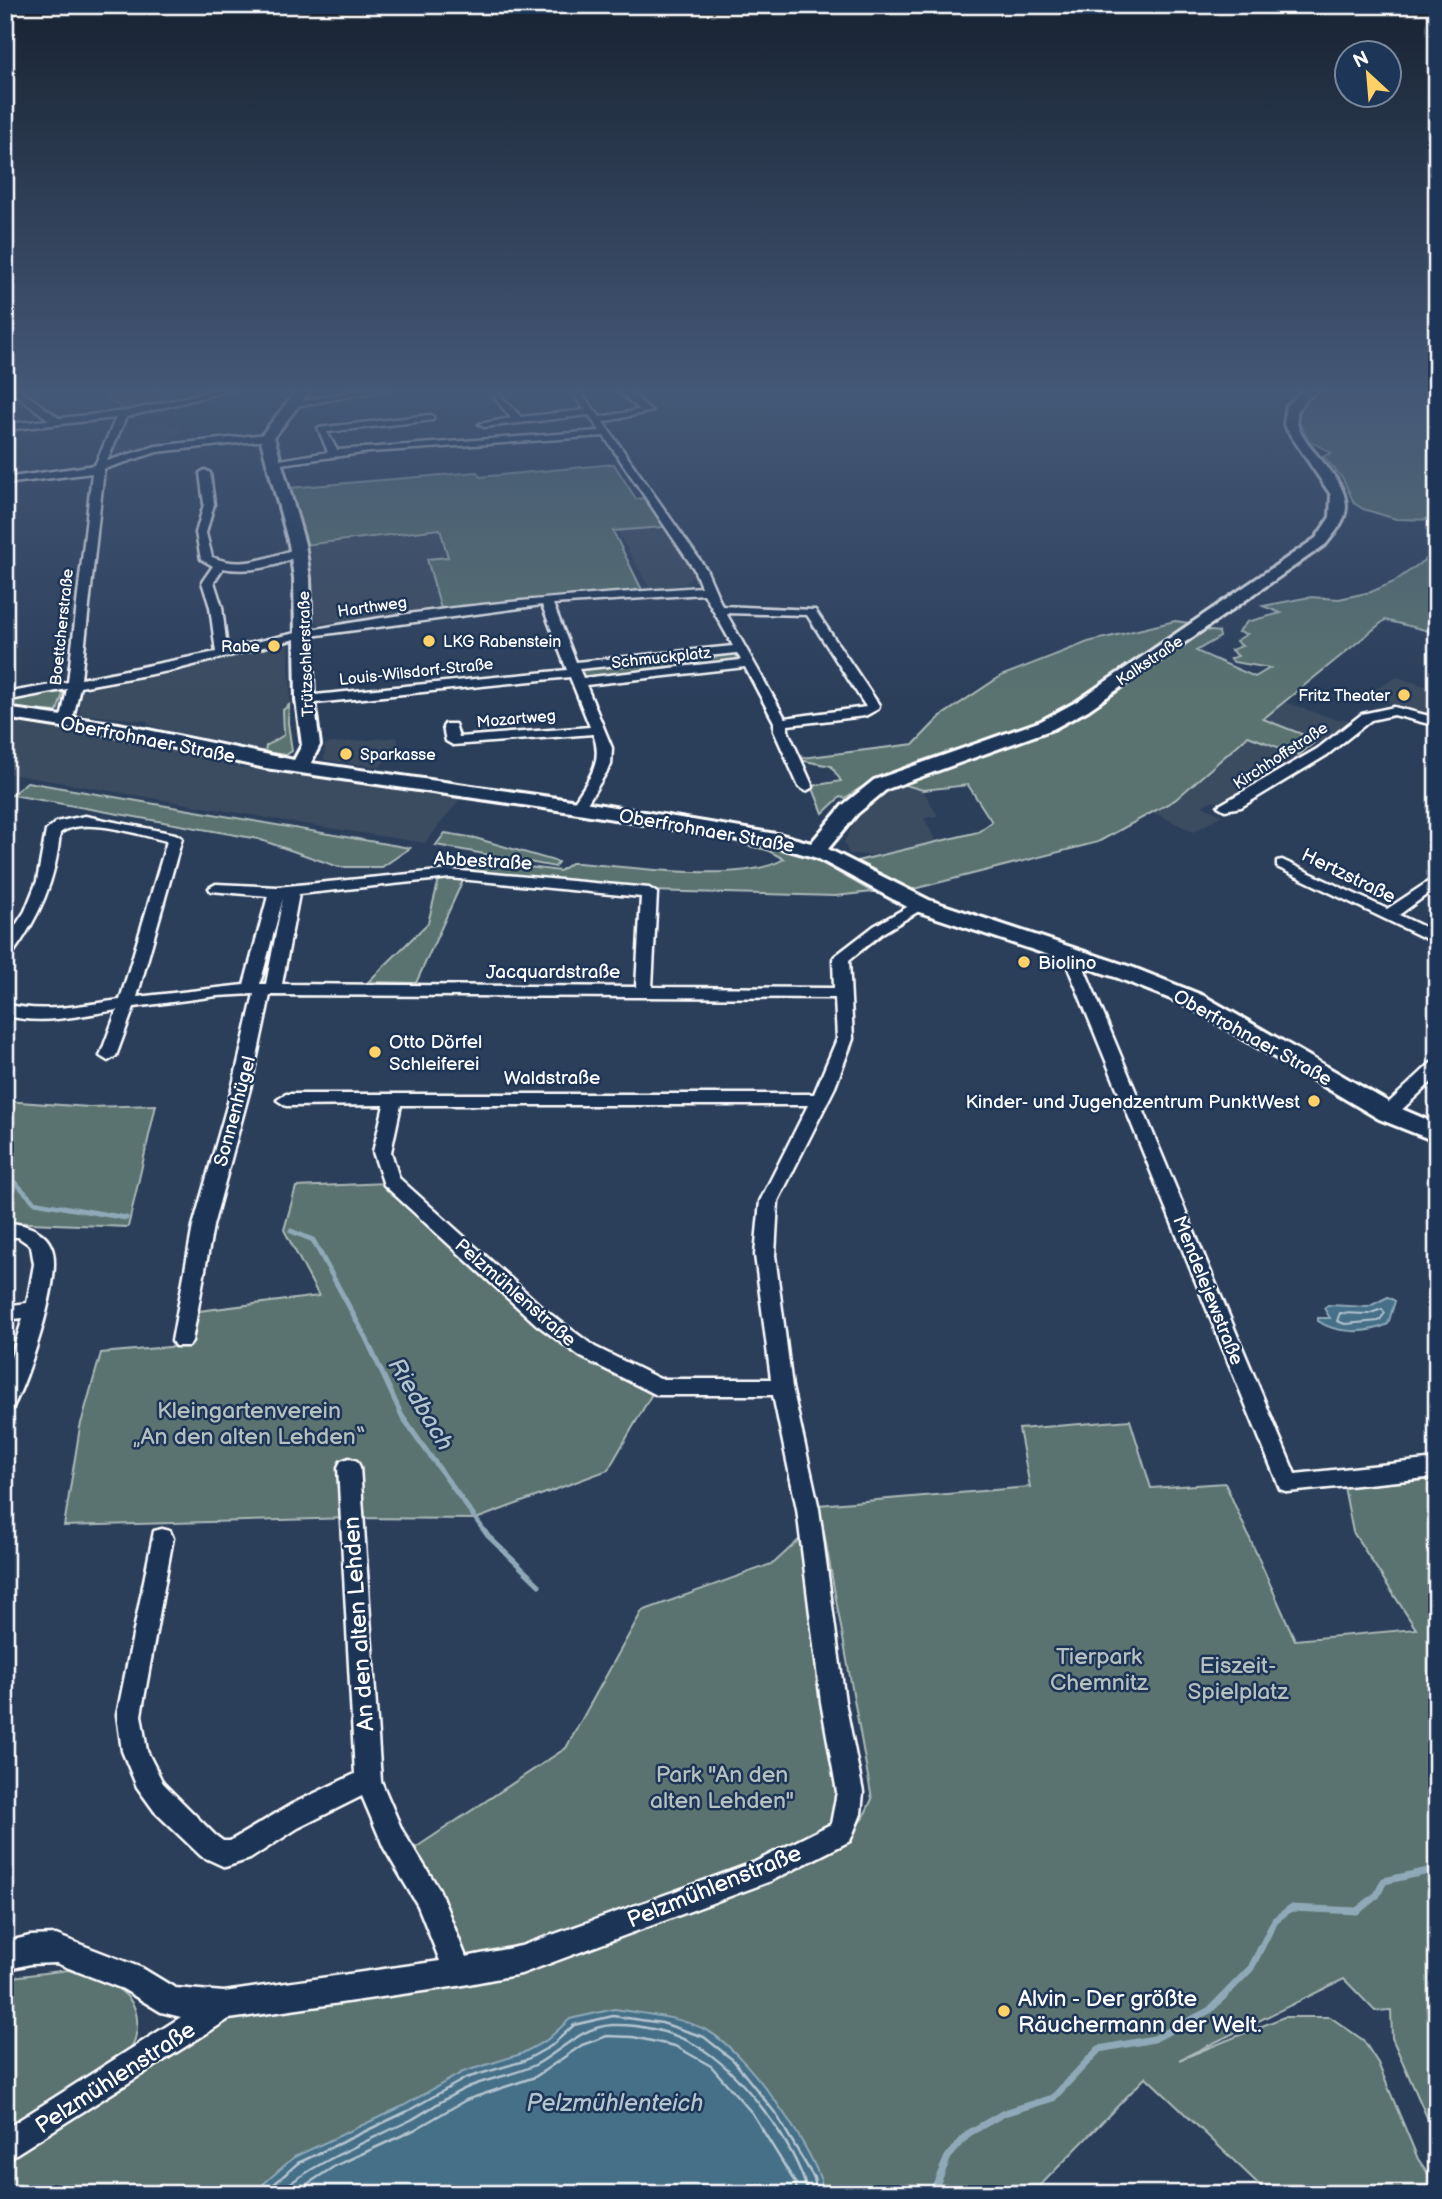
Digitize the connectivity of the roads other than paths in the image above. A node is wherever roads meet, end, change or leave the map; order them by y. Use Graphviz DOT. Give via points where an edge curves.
graph roads {
  1 [pos="96,492"];
  2 [pos="207,492"];
  3 [pos="281,492"];
  4 [pos="648,492"];
  5 [pos="1337,492"];
  6 [pos="298,551"];
  7 [pos="219,565"];
  8 [pos="708,590"];
  9 [pos="546,601"];
  10 [pos="719,609"];
  11 [pos="303,633"];
  12 [pos="741,649"];
  13 [pos="222,654"];
  14 [pos="750,663"];
  15 [pos="573,674"];
  16 [pos="74,685"];
  17 [pos="5,697"];
  18 [pos="305,700"];
  19 [pos="5,713"];
  20 [pos="1435,720"];
  21 [pos="63,721"];
  22 [pos="781,722"];
  23 [pos="450,727"];
  24 [pos="597,730"];
  25 [pos="300,767"];
  26 [pos="806,787"];
  27 [pos="1225,806"];
  28 [pos="578,807"];
  29 [pos="815,851"];
  30 [pos="1282,864"];
  31 [pos="1437,880"];
  32 [pos="216,888"];
  33 [pos="285,891"];
  34 [pos="921,905"];
  35 [pos="1388,916"];
  36 [pos="1437,939"];
  37 [pos="5,953"];
  38 [pos="1081,958"];
  39 [pos="262,990"];
  40 [pos="644,993"];
  41 [pos="842,993"];
  42 [pos="127,1004"];
  43 [pos="5,1009"];
  44 [pos="108,1056"];
  45 [pos="1437,1068"];
  46 [pos="394,1098"];
  47 [pos="818,1099"];
  48 [pos="286,1100"];
  49 [pos="1388,1113"];
  50 [pos="1437,1134"];
  51 [pos="5,1230"];
  52 [pos="33,1309"];
  53 [pos="5,1313"];
  54 [pos="182,1341"];
  55 [pos="782,1387"];
  56 [pos="5,1403"];
  57 [pos="349,1467"];
  58 [pos="1437,1468"];
  59 [pos="162,1538"];
  60 [pos="369,1781"];
  61 [pos="5,1956"];
  62 [pos="458,1972"];
  63 [pos="224,2006"];
  64 [pos="5,2146"];
  1 -- 16 [label="street, Boettcherstraße"];
  2 -- 7 [label="street" via="201,533 207,559"];
  3 -- 6 [label="main road, Trützschlerstraße"];
  4 -- 8 [label="street" via="688,548"];
  5 -- 29 [label="main road, Kalkstraße" via="1339,504 1332,529 1291,563 1082,706 1047,725 869,790"];
  6 -- 7 [label="street" via="266,562"];
  6 -- 11 [label="main road, Trützschlerstraße"];
  7 -- 13 [label="street" via="208,582"];
  8 -- 9 [label="street, Harthweg"];
  8 -- 10 [label="street"];
  9 -- 11 [label="street, Harthweg"];
  9 -- 15 [label="street"];
  10 -- 12 [label="street"];
  10 -- 22 [label="street" via="811,612 873,705 865,712"];
  11 -- 13 [label="street, Harthweg"];
  11 -- 18 [label="main road, Trützschlerstraße"];
  12 -- 14 [label="street"];
  12 -- 15 [label="street, Schmuckplatz"];
  13 -- 16 [label="street, Harthweg"];
  14 -- 15 [label="street, Schmuckplatz"];
  14 -- 22 [label="street"];
  15 -- 18 [label="street, Louis-Wilsdorf-Straße"];
  15 -- 24 [label="street"];
  16 -- 17 [label="street, Harthweg"];
  16 -- 21 [label="street, Boettcherstraße"];
  18 -- 25 [label="main road, Trützschlerstraße" via="311,745"];
  19 -- 21 [label="main road, Oberfrohnaer Straße"];
  20 -- 27 [label="street, Kirchhoffstraße" via="1394,711 1367,717 1310,760"];
  21 -- 25 [label="main road, Oberfrohnaer Straße"];
  22 -- 26 [label="street"];
  23 -- 24 [label="street, Mozartweg" via="453,741"];
  24 -- 28 [label="street" via="605,748 604,765"];
  25 -- 28 [label="main road, Oberfrohnaer Straße"];
  28 -- 29 [label="main road, Oberfrohnaer Straße" via="782,841"];
  29 -- 34 [label="main road, Oberfrohnaer Straße"];
  30 -- 35 [label="street, Hertzstraße"];
  31 -- 35 [label="street"];
  32 -- 33 [label="street, Abbestraße"];
  33 -- 39 [label="street, Sonnenhügel"];
  33 -- 40 [label="street, Abbestraße" via="450,874 649,893"];
  34 -- 38 [label="main road, Oberfrohnaer Straße"];
  34 -- 41 [label="street, Pelzmühlenstraße" via="879,929 841,960"];
  35 -- 36 [label="street, Hertzstraße"];
  37 -- 42 [label="street" via="30,919 48,874 53,831 61,825 85,820 171,836 176,842"];
  38 -- 49 [label="main road, Oberfrohnaer Straße" via="1196,1001"];
  38 -- 58 [label="street, Mendelejewstraße" via="1077,970 1288,1483"];
  39 -- 40 [label="street, Jacquardstraße"];
  39 -- 42 [label="street, Jacquardstraße"];
  39 -- 54 [label="street, Sonnenhügel" via="243,1085 203,1226"];
  40 -- 41 [label="street, Jacquardstraße"];
  41 -- 47 [label="street, Pelzmühlenstraße" via="845,1040"];
  42 -- 43 [label="street, Jacquardstraße" via="44,1015"];
  42 -- 44 [label="street"];
  45 -- 49 [label="street"];
  46 -- 47 [label="street, Waldstraße"];
  46 -- 48 [label="street, Waldstraße"];
  46 -- 55 [label="street, Pelzmühlenstraße" via="382,1152 391,1181 543,1319 588,1352 657,1387"];
  47 -- 55 [label="street, Pelzmühlenstraße" via="769,1201 765,1255"];
  49 -- 50 [label="main road, Oberfrohnaer Straße"];
  51 -- 52 [label="street" via="18,1229 34,1237 43,1252 44,1277"];
  52 -- 53 [label="street"];
  52 -- 56 [label="street"];
  55 -- 62 [label="street, Pelzmühlenstraße" via="808,1509 850,1792 841,1832 762,1872 521,1961"];
  57 -- 60 [label="street, An den alten Lehden"];
  59 -- 60 [label="street" via="129,1715 137,1765 155,1797 210,1848 225,1854 242,1850 296,1813"];
  60 -- 62 [label="street, An den alten Lehden" via="393,1839 429,1898"];
  61 -- 63 [label="street, Pelzmühlenstraße" via="56,1949 132,1978 171,2003"];
  62 -- 63 [label="street, Pelzmühlenstraße"];
  63 -- 64 [label="street, Pelzmühlenstraße"];
}
